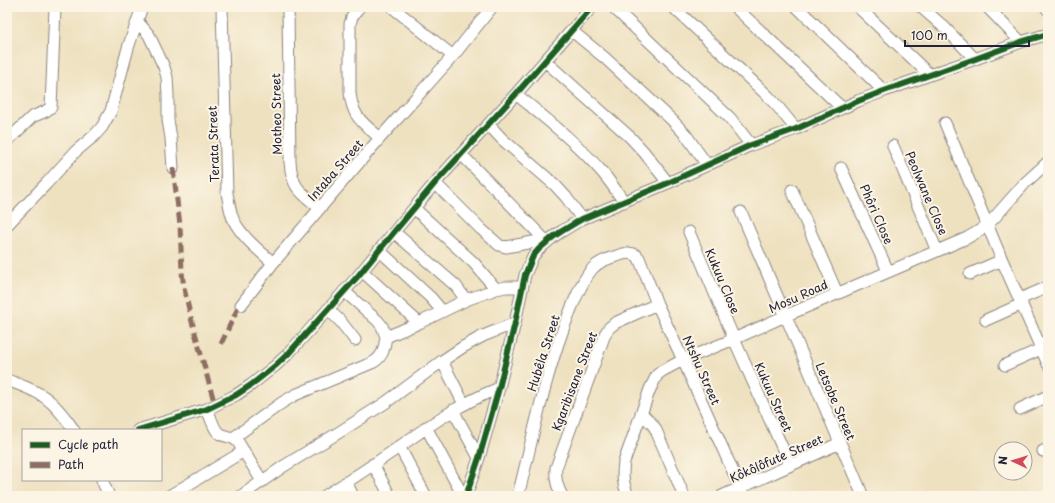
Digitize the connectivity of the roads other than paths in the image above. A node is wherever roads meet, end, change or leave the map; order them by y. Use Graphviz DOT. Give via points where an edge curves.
graph roads {
  1 [pos="55,7"];
  2 [pos="142,7"];
  3 [pos="222,7"];
  4 [pos="288,7"];
  5 [pos="359,7"];
  6 [pos="392,7"];
  7 [pos="492,7"];
  8 [pos="592,7"];
  9 [pos="612,7"];
  10 [pos="672,7"];
  11 [pos="735,7"];
  12 [pos="797,7"];
  13 [pos="858,7"];
  14 [pos="921,7"];
  15 [pos="987,7"];
  16 [pos="1046,7"];
  17 [pos="1048,10"];
  18 [pos="138,22"];
  19 [pos="572,31"];
  20 [pos="1048,34"];
  21 [pos="1021,42"];
  22 [pos="453,56"];
  23 [pos="975,59"];
  24 [pos="545,61"];
  25 [pos="930,75"];
  26 [pos="884,91"];
  27 [pos="516,94"];
  28 [pos="842,108"];
  29 [pos="945,123"];
  30 [pos="489,125"];
  31 [pos="796,129"];
  32 [pos="380,138"];
  33 [pos="7,141"];
  34 [pos="751,145"];
  35 [pos="893,146"];
  36 [pos="462,155"];
  37 [pos="1048,162"];
  38 [pos="707,165"];
  39 [pos="173,168"];
  40 [pos="842,168"];
  41 [pos="668,183"];
  42 [pos="435,184"];
  43 [pos="792,190"];
  44 [pos="624,202"];
  45 [pos="320,208"];
  46 [pos="414,208"];
  47 [pos="741,212"];
  48 [pos="582,219"];
  49 [pos="7,225"];
  50 [pos="987,225"];
  51 [pos="394,232"];
  52 [pos="689,232"];
  53 [pos="547,242"];
  54 [pos="380,250"];
  55 [pos="937,250"];
  56 [pos="636,254"];
  57 [pos="1002,260"];
  58 [pos="273,263"];
  59 [pos="362,271"];
  60 [pos="888,271"];
  61 [pos="970,274"];
  62 [pos="522,287"];
  63 [pos="1048,287"];
  64 [pos="496,289"];
  65 [pos="344,292"];
  66 [pos="837,293"];
  67 [pos="466,300"];
  68 [pos="1021,302"];
  69 [pos="657,304"];
  70 [pos="241,305"];
  71 [pos="328,309"];
  72 [pos="442,311"];
  73 [pos="785,316"];
  74 [pos="986,320"];
  75 [pos="418,323"];
  76 [pos="515,323"];
  77 [pos="386,337"];
  78 [pos="734,339"];
  79 [pos="355,340"];
  80 [pos="1044,351"];
  81 [pos="684,360"];
  82 [pos="442,361"];
  83 [pos="1048,364"];
  84 [pos="1005,365"];
  85 [pos="7,380"];
  86 [pos="499,388"];
  87 [pos="1048,396"];
  88 [pos="464,404"];
  89 [pos="207,408"];
  90 [pos="1020,409"];
  91 [pos="453,410"];
  92 [pos="641,413"];
  93 [pos="426,427"];
  94 [pos="73,429"];
  95 [pos="141,429"];
  96 [pos="233,438"];
  97 [pos="840,443"];
  98 [pos="399,446"];
  99 [pos="244,451"];
  100 [pos="479,458"];
  101 [pos="373,464"];
  102 [pos="790,465"];
  103 [pos="102,481"];
  104 [pos="262,481"];
  105 [pos="346,482"];
  106 [pos="742,492"];
  107 [pos="109,496"];
  108 [pos="169,496"];
  109 [pos="241,496"];
  110 [pos="325,496"];
  111 [pos="353,496"];
  112 [pos="390,496"];
  113 [pos="426,496"];
  114 [pos="463,496"];
  115 [pos="466,496"];
  116 [pos="518,496"];
  117 [pos="562,496"];
  118 [pos="628,496"];
  119 [pos="684,496"];
  120 [pos="722,496"];
  121 [pos="862,496"];
  1 -- 33 [label="street" via="51,107 32,117"];
  2 -- 18 [label="street"];
  3 -- 58 [label="street, Terata Street" via="229,208 240,231"];
  4 -- 45 [label="street, Motheo Street" via="291,172 298,189"];
  5 -- 32 [label="street" via="350,24 351,103 358,117"];
  6 -- 22 [label="street"];
  7 -- 22 [label="street, Intaba Street"];
  8 -- 19 [label="street"];
  9 -- 34 [label="street" via="730,118"];
  10 -- 31 [label="street" via="768,96"];
  11 -- 28 [label="street"];
  12 -- 26 [label="street"];
  13 -- 25 [label="street"];
  14 -- 23 [label="street"];
  15 -- 21 [label="street"];
  16 -- 17 [label="street"];
  18 -- 39 [label="street" via="164,67"];
  18 -- 49 [label="street" via="128,48 111,111 102,127"];
  19 -- 24 [label="street"];
  19 -- 38 [label="street" via="672,120 686,134"];
  20 -- 21 [label="street"];
  21 -- 23 [label="street"];
  22 -- 32 [label="street, Intaba Street"];
  23 -- 25 [label="street"];
  24 -- 27 [label="street"];
  24 -- 41 [label="street" via="630,137"];
  25 -- 26 [label="street"];
  26 -- 28 [label="street"];
  27 -- 30 [label="street"];
  27 -- 44 [label="street" via="577,146 603,173"];
  28 -- 31 [label="street"];
  29 -- 50 [label="street"];
  30 -- 36 [label="street"];
  30 -- 48 [label="street" via="555,185"];
  31 -- 34 [label="street"];
  32 -- 45 [label="street, Intaba Street"];
  34 -- 38 [label="street"];
  35 -- 55 [label="street, Peolwane Close"];
  36 -- 42 [label="street"];
  36 -- 53 [label="street"];
  37 -- 50 [label="street, Mosu Road"];
  38 -- 41 [label="street"];
  40 -- 60 [label="street, Phôri Close"];
  41 -- 44 [label="street"];
  42 -- 46 [label="street"];
  42 -- 53 [label="street" via="499,245 506,247"];
  43 -- 66 [label="street"];
  44 -- 48 [label="street"];
  45 -- 58 [label="street, Intaba Street"];
  46 -- 51 [label="street"];
  46 -- 64 [label="street" via="474,263"];
  47 -- 73 [label="street, Letsobe Street"];
  48 -- 53 [label="street"];
  50 -- 55 [label="street, Mosu Road" via="967,238"];
  50 -- 57 [label="street"];
  51 -- 54 [label="street"];
  51 -- 67 [label="street" via="456,286"];
  52 -- 78 [label="street, Kukuu Close"];
  53 -- 62 [label="street" via="533,256"];
  54 -- 59 [label="street"];
  54 -- 72 [label="street" via="428,294"];
  55 -- 60 [label="street, Mosu Road"];
  56 -- 69 [label="street, Ntshu Street" via="642,263"];
  56 -- 116 [label="street, Hubêla Street" via="626,253 594,267 581,288 556,351"];
  57 -- 61 [label="street"];
  57 -- 68 [label="street"];
  58 -- 70 [label="street, Intaba Street"];
  59 -- 65 [label="street"];
  59 -- 75 [label="street"];
  60 -- 66 [label="street, Mosu Road"];
  62 -- 64 [label="street"];
  62 -- 76 [label="street"];
  63 -- 68 [label="street"];
  64 -- 67 [label="street"];
  65 -- 71 [label="street"];
  65 -- 77 [label="street" via="378,321"];
  66 -- 73 [label="street, Mosu Road"];
  67 -- 72 [label="street"];
  68 -- 74 [label="street"];
  68 -- 80 [label="street"];
  69 -- 81 [label="street, Ntshu Street"];
  69 -- 117 [label="street, Kgaribisane Street" via="615,323 604,334 556,468 556,482"];
  71 -- 79 [label="street"];
  71 -- 89 [label="street" via="288,354 264,376 236,395"];
  72 -- 75 [label="street"];
  73 -- 78 [label="street, Mosu Road"];
  73 -- 97 [label="street, Letsobe Street"];
  75 -- 77 [label="street"];
  76 -- 82 [label="street" via="483,336"];
  76 -- 86 [label="street"];
  77 -- 96 [label="street" via="384,350 374,362 283,402"];
  78 -- 81 [label="street, Mosu Road"];
  78 -- 102 [label="street, Kukuu Street"];
  80 -- 83 [label="street"];
  80 -- 84 [label="street"];
  81 -- 92 [label="street, Mosu Road" via="657,375"];
  81 -- 106 [label="street, Ntshu Street"];
  82 -- 88 [label="street"];
  82 -- 104 [label="street" via="385,403"];
  85 -- 94 [label="street" via="47,398"];
  86 -- 88 [label="street"];
  86 -- 100 [label="street"];
  87 -- 90 [label="street"];
  88 -- 91 [label="street"];
  89 -- 95 [label="street"];
  89 -- 96 [label="street" via="218,433"];
  91 -- 93 [label="street"];
  91 -- 100 [label="street"];
  92 -- 118 [label="street, Mosu Road" via="622,472"];
  92 -- 119 [label="street" via="655,428"];
  93 -- 98 [label="street"];
  93 -- 114 [label="street"];
  96 -- 99 [label="street"];
  97 -- 102 [label="street, Kôkôlôfute Street"];
  97 -- 121 [label="street, Letsobe Street"];
  98 -- 101 [label="street"];
  98 -- 113 [label="street"];
  99 -- 104 [label="street"];
  99 -- 108 [label="street"];
  100 -- 115 [label="street"];
  101 -- 105 [label="street"];
  101 -- 112 [label="street"];
  102 -- 106 [label="street, Kôkôlôfute Street"];
  103 -- 107 [label="street"];
  104 -- 109 [label="street"];
  105 -- 110 [label="street"];
  105 -- 111 [label="street"];
  106 -- 120 [label="street, Kôkôlôfute Street"];
}
